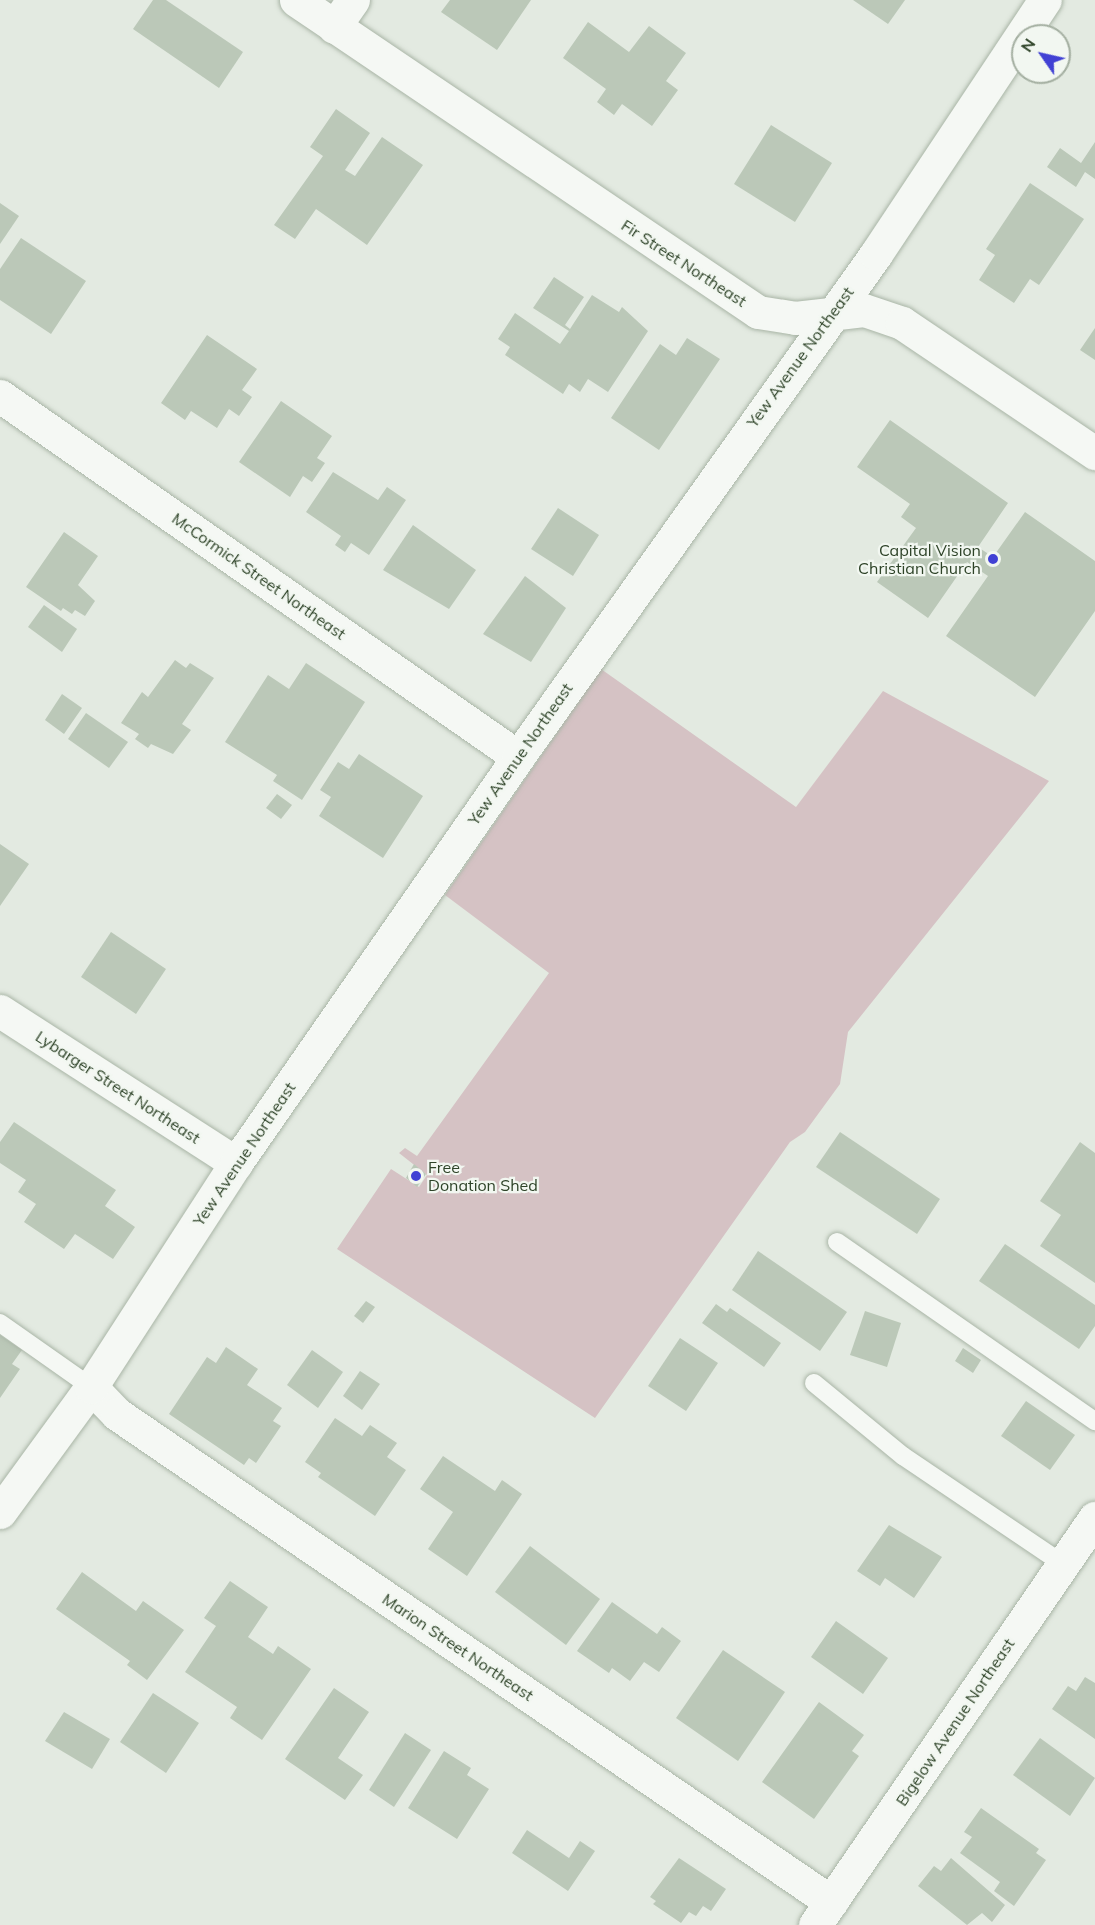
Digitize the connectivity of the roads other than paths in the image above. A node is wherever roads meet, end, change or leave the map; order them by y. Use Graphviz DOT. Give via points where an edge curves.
graph roads {
  1 [pos="296,0"];
  2 [pos="353,0"];
  3 [pos="1045,0"];
  4 [pos="334,27"];
  5 [pos="829,314"];
  6 [pos="0,396"];
  7 [pos="1095,453"];
  8 [pos="518,757"];
  9 [pos="0,1011"];
  10 [pos="236,1163"];
  11 [pos="837,1242"];
  12 [pos="0,1323"];
  13 [pos="814,1383"];
  14 [pos="91,1387"];
  15 [pos="1095,1422"];
  16 [pos="0,1512"];
  17 [pos="1095,1518"];
  18 [pos="1063,1564"];
  19 [pos="823,1914"];
  1 -- 4 [label="street, Fir Street Northeast"];
  2 -- 4 [label="street"];
  3 -- 5 [label="street, Yew Avenue Northeast" via="876,254"];
  4 -- 5 [label="street, Fir Street Northeast" via="758,312 795,318"];
  5 -- 7 [label="street, Fir Street Northeast" via="864,310 902,323"];
  5 -- 8 [label="street, Yew Avenue Northeast"];
  6 -- 8 [label="street, McCormick Street Northeast"];
  8 -- 10 [label="street, Yew Avenue Northeast"];
  9 -- 10 [label="street, Lybarger Street Northeast"];
  10 -- 14 [label="street, Yew Avenue Northeast"];
  11 -- 15 [label="lane"];
  12 -- 14 [label="lane"];
  13 -- 18 [label="lane" via="903,1456"];
  14 -- 16 [label="street, Yew Avenue Northeast"];
  14 -- 19 [label="street, Marion Street Northeast" via="117,1414"];
  17 -- 18 [label="street, Bigelow Avenue Northeast"];
  18 -- 19 [label="street, Bigelow Avenue Northeast"];
}
